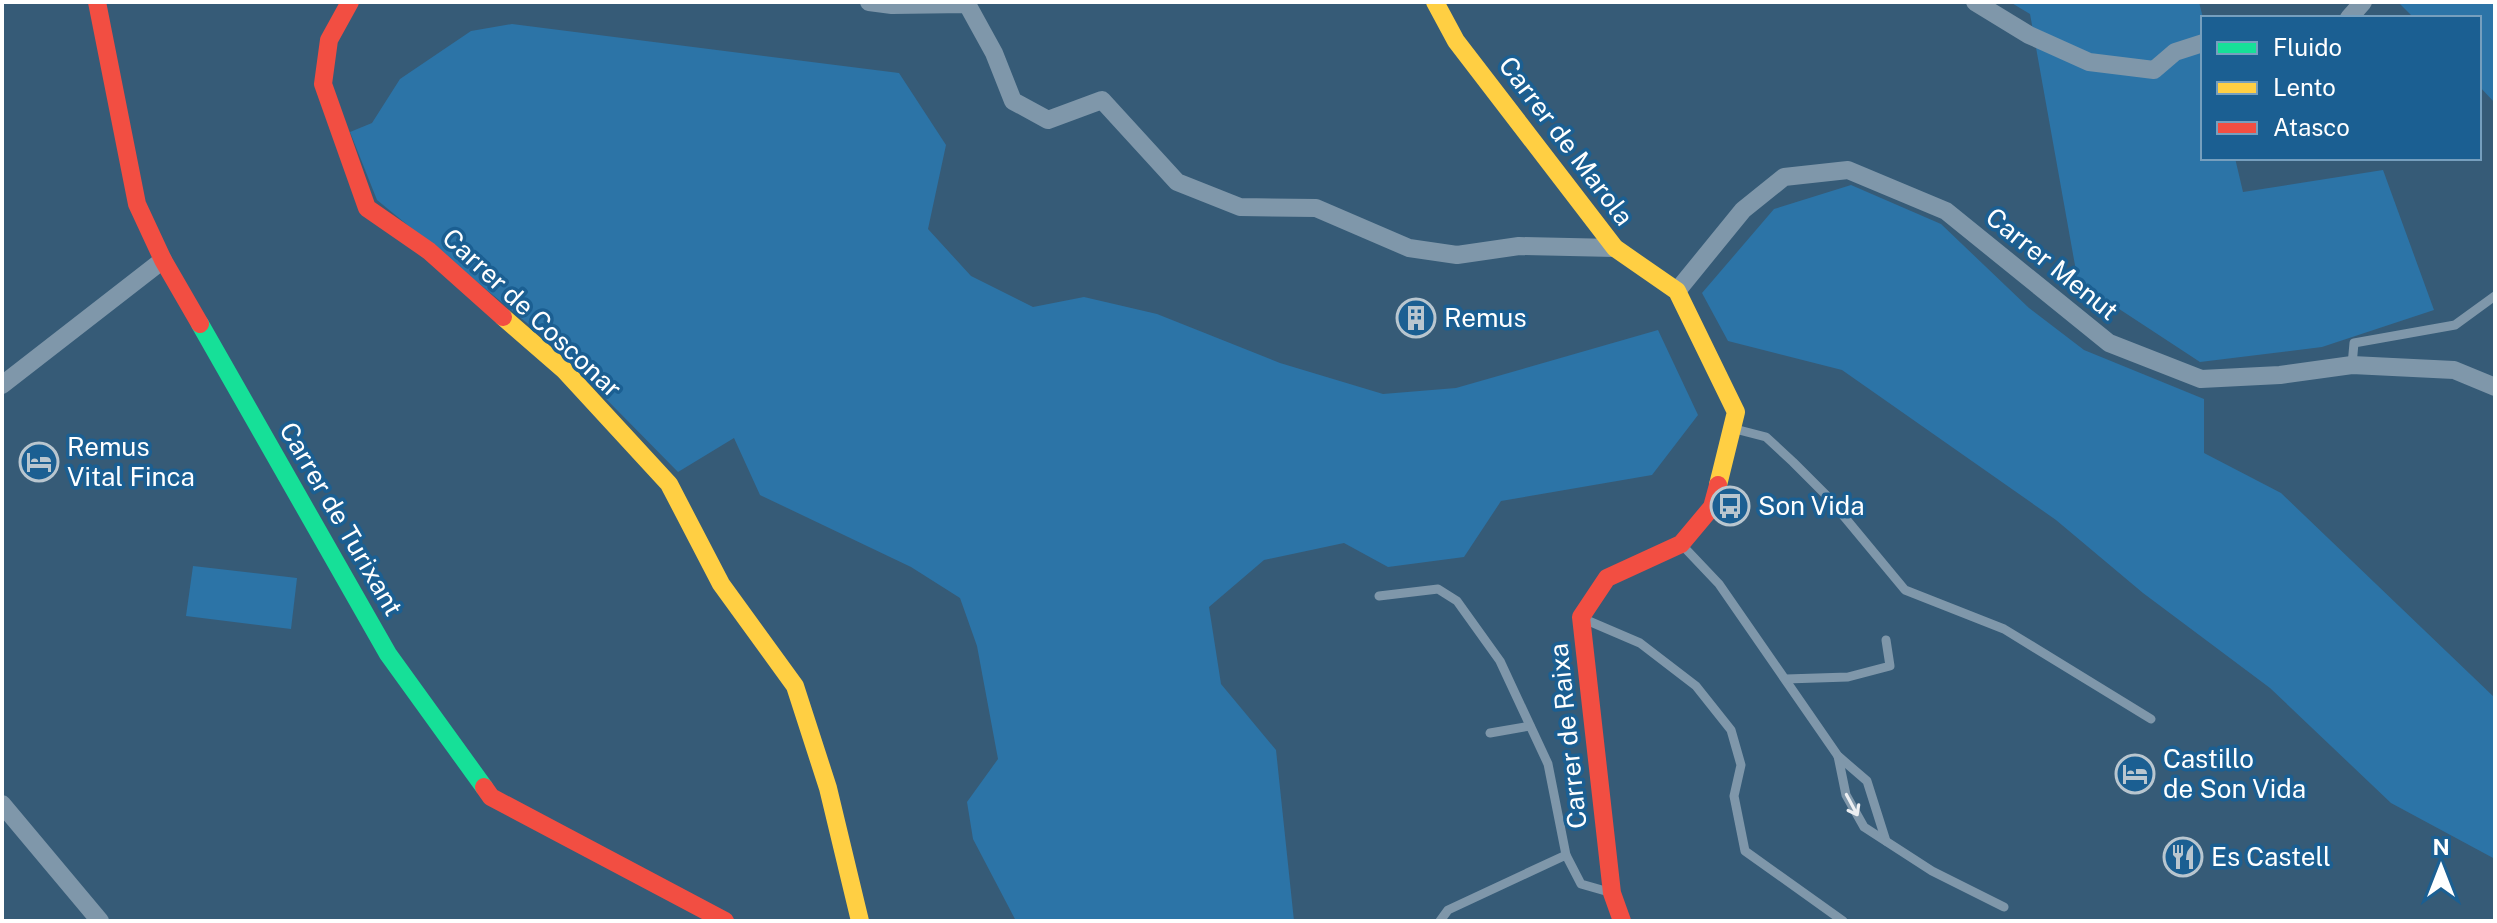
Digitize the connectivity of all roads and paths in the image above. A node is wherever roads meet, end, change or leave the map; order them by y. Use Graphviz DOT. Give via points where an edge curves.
graph roads {
  1 [pos="97,2"];
  2 [pos="350,2"];
  3 [pos="869,2"];
  4 [pos="1435,2"];
  5 [pos="1975,2"];
  6 [pos="2201,44"];
  7 [pos="1615,248"];
  8 [pos="163,260"];
  9 [pos="1677,291"];
  10 [pos="2495,296"];
  11 [pos="2352,365"];
  12 [pos="2,385"];
  13 [pos="2495,387"];
  14 [pos="1732,428"];
  15 [pos="1681,544"];
  16 [pos="1379,596"];
  17 [pos="1581,617"];
  18 [pos="1886,640"];
  19 [pos="1786,679"];
  20 [pos="2151,719"];
  21 [pos="1530,726"];
  22 [pos="1490,733"];
  23 [pos="1838,756"];
  24 [pos="2,804"];
  25 [pos="1886,841"];
  26 [pos="1566,855"];
  27 [pos="1612,893"];
  28 [pos="2004,907"];
  29 [pos="100,921"];
  30 [pos="725,921"];
  31 [pos="860,921"];
  32 [pos="1440,921"];
  33 [pos="1622,921"];
  34 [pos="1843,921"];
  1 -- 8 [label="street, Carrer de Turixant" via="137,204"];
  2 -- 31 [label="street, Carrer de Cosconar" via="329,40 323,84 367,208 429,251 564,370 669,484 721,584 795,686 828,788"];
  3 -- 7 [label="street" via="967,4 1013,101 1048,120 1102,100 1177,182 1240,207 1316,208 1409,248 1457,255 1519,246"];
  4 -- 7 [label="street, Carrer de Marola" via="1456,41"];
  5 -- 6 [label="street" via="2029,35 2089,62 2154,70 2175,52"];
  7 -- 9 [label="street, Carrer de Marola"];
  8 -- 12 [label="street"];
  8 -- 30 [label="street, Carrer de Turixant" via="388,654 491,797"];
  9 -- 11 [label="street, Carrer Menut" via="1743,210 1784,177 1848,170 1946,211 2109,343 2188,374 2201,379 2280,375"];
  9 -- 14 [label="street, Carrer de Raixa" via="1736,412"];
  10 -- 11 [label="lane" via="2455,325 2354,343"];
  11 -- 13 [label="street, Carrer Menut" via="2454,370"];
  14 -- 15 [label="street, Carrer de Raixa" via="1712,507"];
  14 -- 20 [label="lane" via="1766,437 1793,462 1905,590 2004,629"];
  15 -- 17 [label="street, Carrer de Raixa" via="1607,578"];
  15 -- 19 [label="lane" via="1719,584"];
  16 -- 21 [label="lane" via="1438,589 1457,601 1500,661"];
  17 -- 27 [label="street, Carrer de Raixa"];
  17 -- 34 [label="lane" via="1640,643 1696,686 1731,730 1741,765 1734,796 1745,851"];
  18 -- 19 [label="lane" via="1890,666 1848,677"];
  19 -- 23 [label="lane"];
  21 -- 22 [label="lane"];
  21 -- 26 [label="lane" via="1548,764"];
  23 -- 25 [label="lane" via="1867,781"];
  23 -- 25 [label="lane, one-way" via="1852,806 1864,827"];
  24 -- 29 [label="street"];
  25 -- 28 [label="lane"];
  26 -- 27 [label="lane" via="1581,884"];
  26 -- 32 [label="lane" via="1448,910"];
  27 -- 33 [label="street, Carrer de Raixa"];
}
